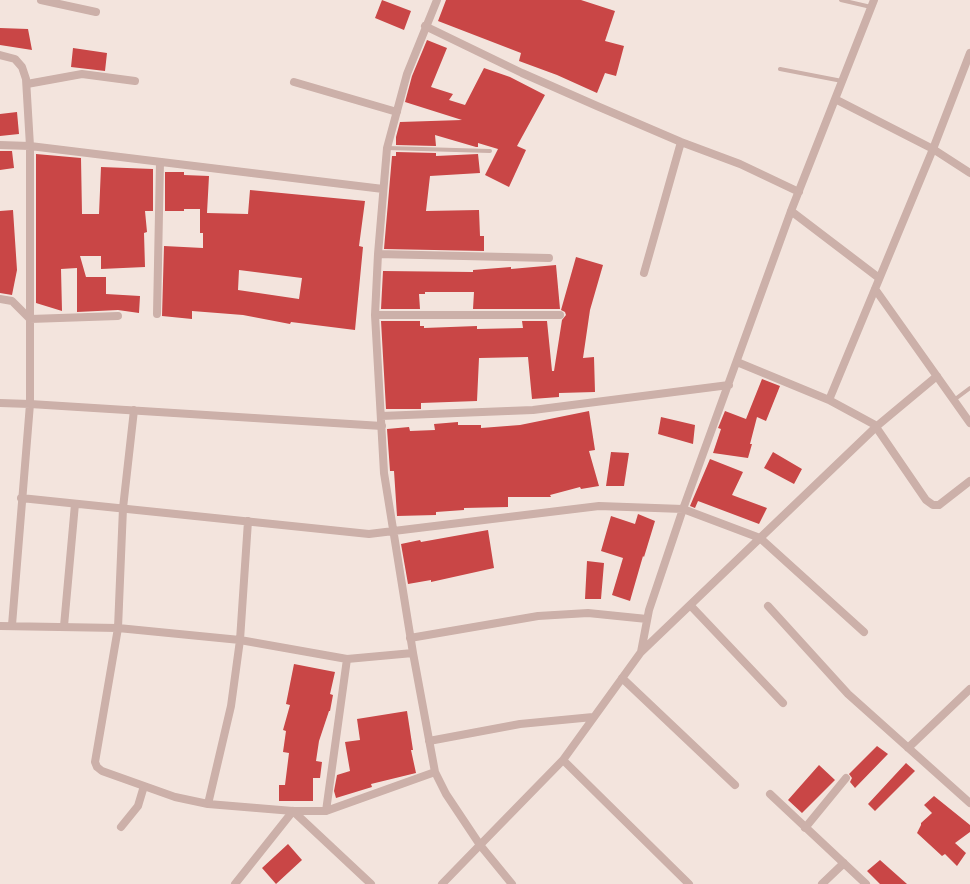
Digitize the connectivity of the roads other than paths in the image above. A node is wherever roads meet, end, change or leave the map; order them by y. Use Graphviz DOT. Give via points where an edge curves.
graph roads {
  1 [pos="41,0"];
  2 [pos="437,0"];
  3 [pos="841,0"];
  4 [pos="872,4"];
  5 [pos="96,12"];
  6 [pos="425,26"];
  7 [pos="970,53"];
  8 [pos="0,55"];
  9 [pos="780,69"];
  10 [pos="134,81"];
  11 [pos="842,81"];
  12 [pos="294,82"];
  13 [pos="27,84"];
  14 [pos="835,99"];
  15 [pos="397,112"];
  16 [pos="681,142"];
  17 [pos="0,145"];
  18 [pos="30,146"];
  19 [pos="387,148"];
  20 [pos="933,149"];
  21 [pos="490,151"];
  22 [pos="160,162"];
  23 [pos="970,173"];
  24 [pos="383,188"];
  25 [pos="799,192"];
  26 [pos="791,211"];
  27 [pos="378,254"];
  28 [pos="549,258"];
  29 [pos="644,273"];
  30 [pos="879,278"];
  31 [pos="875,289"];
  32 [pos="0,299"];
  33 [pos="157,314"];
  34 [pos="375,315"];
  35 [pos="560,315"];
  36 [pos="118,316"];
  37 [pos="30,319"];
  38 [pos="737,362"];
  39 [pos="936,376"];
  40 [pos="729,385"];
  41 [pos="970,388"];
  42 [pos="828,400"];
  43 [pos="954,400"];
  44 [pos="0,403"];
  45 [pos="30,404"];
  46 [pos="134,410"];
  47 [pos="381,416"];
  48 [pos="970,423"];
  49 [pos="382,426"];
  50 [pos="877,426"];
  51 [pos="970,481"];
  52 [pos="21,498"];
  53 [pos="75,504"];
  54 [pos="123,508"];
  55 [pos="683,509"];
  56 [pos="248,521"];
  57 [pos="393,531"];
  58 [pos="760,538"];
  59 [pos="690,605"];
  60 [pos="768,606"];
  61 [pos="647,619"];
  62 [pos="12,625"];
  63 [pos="0,626"];
  64 [pos="64,626"];
  65 [pos="118,628"];
  66 [pos="864,632"];
  67 [pos="410,638"];
  68 [pos="240,640"];
  69 [pos="641,652"];
  70 [pos="413,653"];
  71 [pos="346,659"];
  72 [pos="622,678"];
  73 [pos="970,689"];
  74 [pos="783,703"];
  75 [pos="593,717"];
  76 [pos="429,741"];
  77 [pos="908,748"];
  78 [pos="563,760"];
  79 [pos="436,772"];
  80 [pos="846,778"];
  81 [pos="144,786"];
  82 [pos="735,786"];
  83 [pos="770,794"];
  84 [pos="970,802"];
  85 [pos="208,804"];
  86 [pos="292,811"];
  87 [pos="326,811"];
  88 [pos="122,827"];
  89 [pos="806,828"];
  90 [pos="480,845"];
  91 [pos="844,863"];
  92 [pos="235,884"];
  93 [pos="371,884"];
  94 [pos="442,884"];
  95 [pos="512,884"];
  96 [pos="689,884"];
  97 [pos="822,884"];
  98 [pos="866,884"];
  1 -- 5 [label="street"];
  2 -- 6 [label="street"];
  3 -- 4 [label="lane"];
  4 -- 11 [label="street"];
  6 -- 15 [label="street"];
  6 -- 16 [label="street" via="522,73"];
  7 -- 20 [label="street"];
  8 -- 13 [label="street" via="19,63"];
  9 -- 11 [label="lane"];
  10 -- 13 [label="street" via="82,74"];
  11 -- 14 [label="street"];
  12 -- 15 [label="street"];
  13 -- 18 [label="street"];
  14 -- 20 [label="street"];
  14 -- 25 [label="street"];
  15 -- 19 [label="street"];
  16 -- 25 [label="street" via="740,164"];
  16 -- 29 [label="street"];
  17 -- 18 [label="street"];
  18 -- 22 [label="street"];
  18 -- 37 [label="street"];
  19 -- 21 [label="lane"];
  19 -- 24 [label="street"];
  20 -- 23 [label="street"];
  20 -- 30 [label="street"];
  22 -- 24 [label="street"];
  22 -- 33 [label="street"];
  24 -- 27 [label="street"];
  25 -- 26 [label="street"];
  26 -- 30 [label="street"];
  26 -- 38 [label="street"];
  27 -- 28 [label="street"];
  27 -- 34 [label="street"];
  30 -- 31 [label="street"];
  31 -- 39 [label="street"];
  31 -- 42 [label="street"];
  32 -- 37 [label="street" via="12,301"];
  34 -- 35 [label="street"];
  34 -- 47 [label="street"];
  36 -- 37 [label="street"];
  37 -- 45 [label="street"];
  38 -- 40 [label="street"];
  38 -- 42 [label="street"];
  39 -- 43 [label="street"];
  39 -- 50 [label="street"];
  40 -- 47 [label="street" via="533,410"];
  40 -- 55 [label="street"];
  41 -- 43 [label="lane"];
  42 -- 50 [label="street"];
  43 -- 48 [label="street"];
  44 -- 45 [label="street"];
  45 -- 46 [label="street"];
  45 -- 52 [label="street"];
  46 -- 49 [label="street"];
  46 -- 54 [label="street"];
  47 -- 49 [label="street"];
  49 -- 57 [label="street" via="384,473"];
  50 -- 51 [label="street" via="926,500 933,505 939,505"];
  50 -- 58 [label="street"];
  52 -- 53 [label="street"];
  52 -- 62 [label="street"];
  53 -- 54 [label="street"];
  53 -- 64 [label="street"];
  54 -- 56 [label="street"];
  54 -- 65 [label="street"];
  55 -- 57 [label="street" via="599,506"];
  55 -- 58 [label="street"];
  55 -- 61 [label="street"];
  56 -- 57 [label="street" via="369,534"];
  56 -- 68 [label="street"];
  57 -- 67 [label="street"];
  58 -- 59 [label="street"];
  58 -- 66 [label="street"];
  59 -- 69 [label="street"];
  59 -- 74 [label="street"];
  60 -- 77 [label="street" via="848,694"];
  61 -- 67 [label="street" via="588,613 538,616"];
  61 -- 69 [label="street"];
  62 -- 63 [label="street"];
  62 -- 64 [label="street"];
  64 -- 65 [label="street"];
  65 -- 68 [label="street"];
  65 -- 81 [label="street" via="95,762 102,771"];
  67 -- 70 [label="street"];
  68 -- 71 [label="street"];
  68 -- 85 [label="street" via="231,706"];
  69 -- 72 [label="street"];
  70 -- 71 [label="street"];
  70 -- 76 [label="street"];
  71 -- 87 [label="street"];
  72 -- 75 [label="street"];
  72 -- 82 [label="street"];
  73 -- 77 [label="street"];
  75 -- 76 [label="street" via="520,724"];
  75 -- 78 [label="street"];
  76 -- 79 [label="street"];
  77 -- 84 [label="street"];
  78 -- 90 [label="street"];
  78 -- 96 [label="street"];
  79 -- 87 [label="street"];
  79 -- 90 [label="street" via="446,794"];
  80 -- 89 [label="street"];
  81 -- 85 [label="street"];
  81 -- 88 [label="street" via="138,806"];
  83 -- 89 [label="street"];
  85 -- 86 [label="street"];
  86 -- 87 [label="street"];
  86 -- 92 [label="street"];
  86 -- 93 [label="street"];
  89 -- 91 [label="street"];
  90 -- 94 [label="street"];
  90 -- 95 [label="street"];
  91 -- 97 [label="street"];
  91 -- 98 [label="street"];
}
